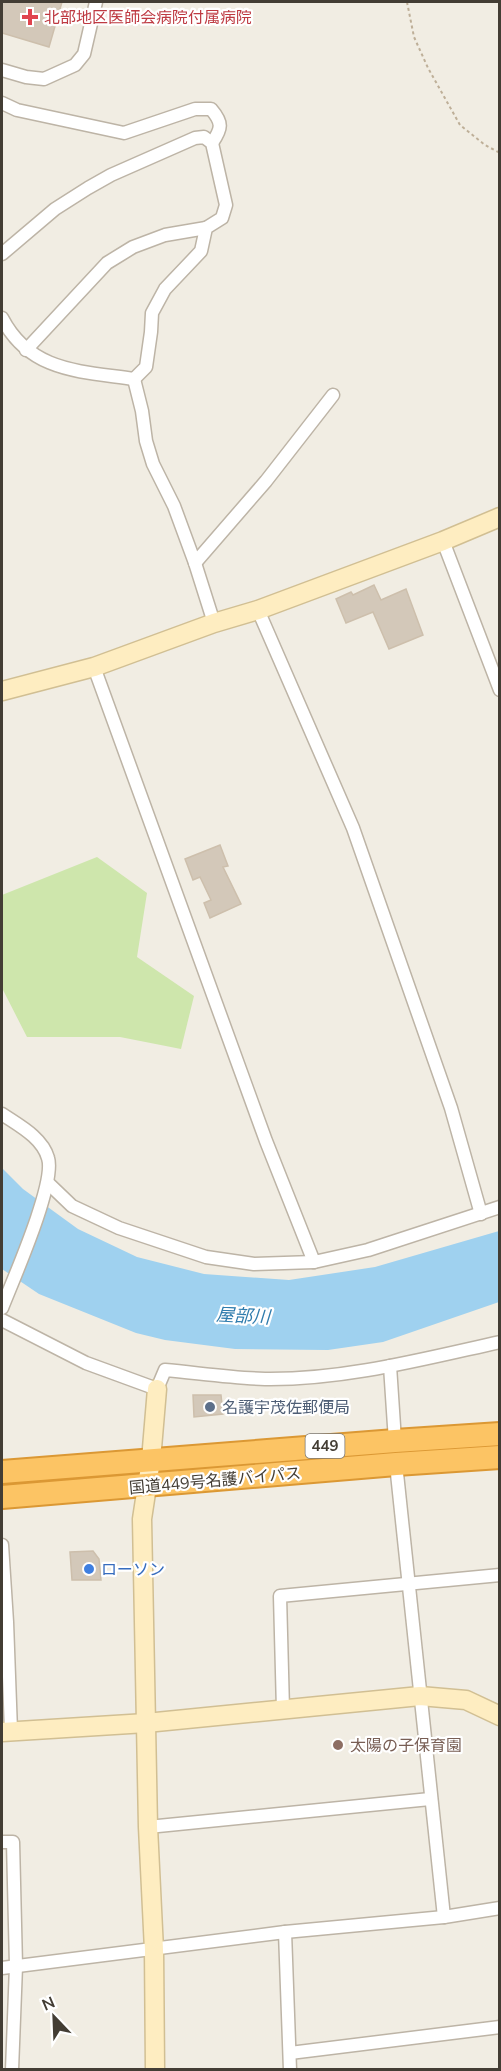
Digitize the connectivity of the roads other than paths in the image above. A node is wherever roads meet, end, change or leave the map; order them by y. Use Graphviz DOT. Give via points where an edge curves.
graph roads {
  1 [pos="96,2"];
  2 [pos="2,70"];
  3 [pos="2,104"];
  4 [pos="213,143"];
  5 [pos="206,228"];
  6 [pos="2,254"];
  7 [pos="2,318"];
  8 [pos="26,350"];
  9 [pos="134,380"];
  10 [pos="333,395"];
  11 [pos="500,517"];
  12 [pos="443,541"];
  13 [pos="195,563"];
  14 [pos="258,609"];
  15 [pos="214,623"];
  16 [pos="94,667"];
  17 [pos="500,690"];
  18 [pos="2,691"];
  19 [pos="2,1114"];
  20 [pos="47,1188"];
  21 [pos="500,1207"];
  22 [pos="481,1214"];
  23 [pos="314,1262"];
  24 [pos="2,1308"];
  25 [pos="2,1320"];
  26 [pos="500,1342"];
  27 [pos="390,1366"];
  28 [pos="157,1389"];
  29 [pos="500,1434"];
  30 [pos="395,1441"];
  31 [pos="500,1457"];
  32 [pos="151,1460"];
  33 [pos="396,1464"];
  34 [pos="2,1472"];
  35 [pos="147,1486"];
  36 [pos="2,1497"];
  37 [pos="2,1545"];
  38 [pos="500,1575"];
  39 [pos="408,1584"];
  40 [pos="4,1623"];
  41 [pos="420,1696"];
  42 [pos="283,1710"];
  43 [pos="500,1716"];
  44 [pos="146,1724"];
  45 [pos="6,1732"];
  46 [pos="430,1799"];
  47 [pos="148,1827"];
  48 [pos="2,1842"];
  49 [pos="500,1908"];
  50 [pos="444,1917"];
  51 [pos="285,1932"];
  52 [pos="154,1950"];
  53 [pos="16,1966"];
  54 [pos="2,1968"];
  55 [pos="500,2027"];
  56 [pos="290,2053"];
  57 [pos="12,2070"];
  58 [pos="155,2070"];
  59 [pos="290,2070"];
  1 -- 2 [label="street" via="84,54 75,65 44,79"];
  3 -- 4 [label="street" via="124,133 195,109 210,109 219,118 220,130"];
  4 -- 5 [label="street" via="226,205 222,218"];
  4 -- 6 [label="street" via="204,137 195,138 111,175 55,209"];
  5 -- 8 [label="street" via="165,235 107,263"];
  5 -- 9 [label="street" via="201,251 165,289 152,312 146,367"];
  7 -- 8 [label="street"];
  8 -- 9 [label="street" via="54,366"];
  9 -- 13 [label="street" via="153,464"];
  10 -- 13 [label="street"];
  11 -- 12 [label="street"];
  12 -- 14 [label="street"];
  12 -- 17 [label="street"];
  13 -- 15 [label="street"];
  14 -- 15 [label="street"];
  14 -- 22 [label="street" via="353,828 451,1108"];
  15 -- 16 [label="street"];
  16 -- 18 [label="street"];
  16 -- 23 [label="street" via="266,1141"];
  19 -- 20 [label="street" via="35,1136 48,1158"];
  20 -- 23 [label="street" via="72,1206 119,1228 206,1257 254,1264"];
  20 -- 24 [label="street"];
  21 -- 22 [label="street"];
  22 -- 23 [label="street" via="368,1250"];
  25 -- 28 [label="street" via="86,1363"];
  26 -- 27 [label="street"];
  27 -- 28 [label="street" via="324,1376 266,1379 165,1370"];
  27 -- 30 [label="street"];
  28 -- 32 [label="street"];
  29 -- 30 [label="highway, 国道449号名護バイパス / 449"];
  30 -- 32 [label="highway, 国道449号名護バイパス / 449"];
  31 -- 33 [label="highway, 国道449号名護バイパス / 449"];
  32 -- 34 [label="highway, 国道449号名護バイパス / 449"];
  32 -- 35 [label="street"];
  33 -- 35 [label="highway, 国道449号名護バイパス / 449"];
  33 -- 39 [label="street"];
  35 -- 36 [label="highway, 国道449号名護バイパス / 449"];
  35 -- 44 [label="street" via="142,1519"];
  37 -- 40 [label="street"];
  38 -- 39 [label="street"];
  39 -- 41 [label="street"];
  39 -- 42 [label="street" via="280,1596"];
  40 -- 45 [label="street"];
  41 -- 42 [label="street"];
  41 -- 43 [label="street" via="466,1700"];
  41 -- 46 [label="street"];
  42 -- 44 [label="street"];
  44 -- 45 [label="street"];
  44 -- 47 [label="street"];
  46 -- 47 [label="street"];
  46 -- 50 [label="street"];
  47 -- 52 [label="street"];
  48 -- 53 [label="street" via="13,1842"];
  49 -- 50 [label="street"];
  50 -- 51 [label="street"];
  51 -- 52 [label="street"];
  51 -- 56 [label="street"];
  52 -- 53 [label="street"];
  52 -- 58 [label="street"];
  53 -- 54 [label="street"];
  53 -- 57 [label="street"];
  55 -- 56 [label="street"];
  56 -- 59 [label="street"];
}
